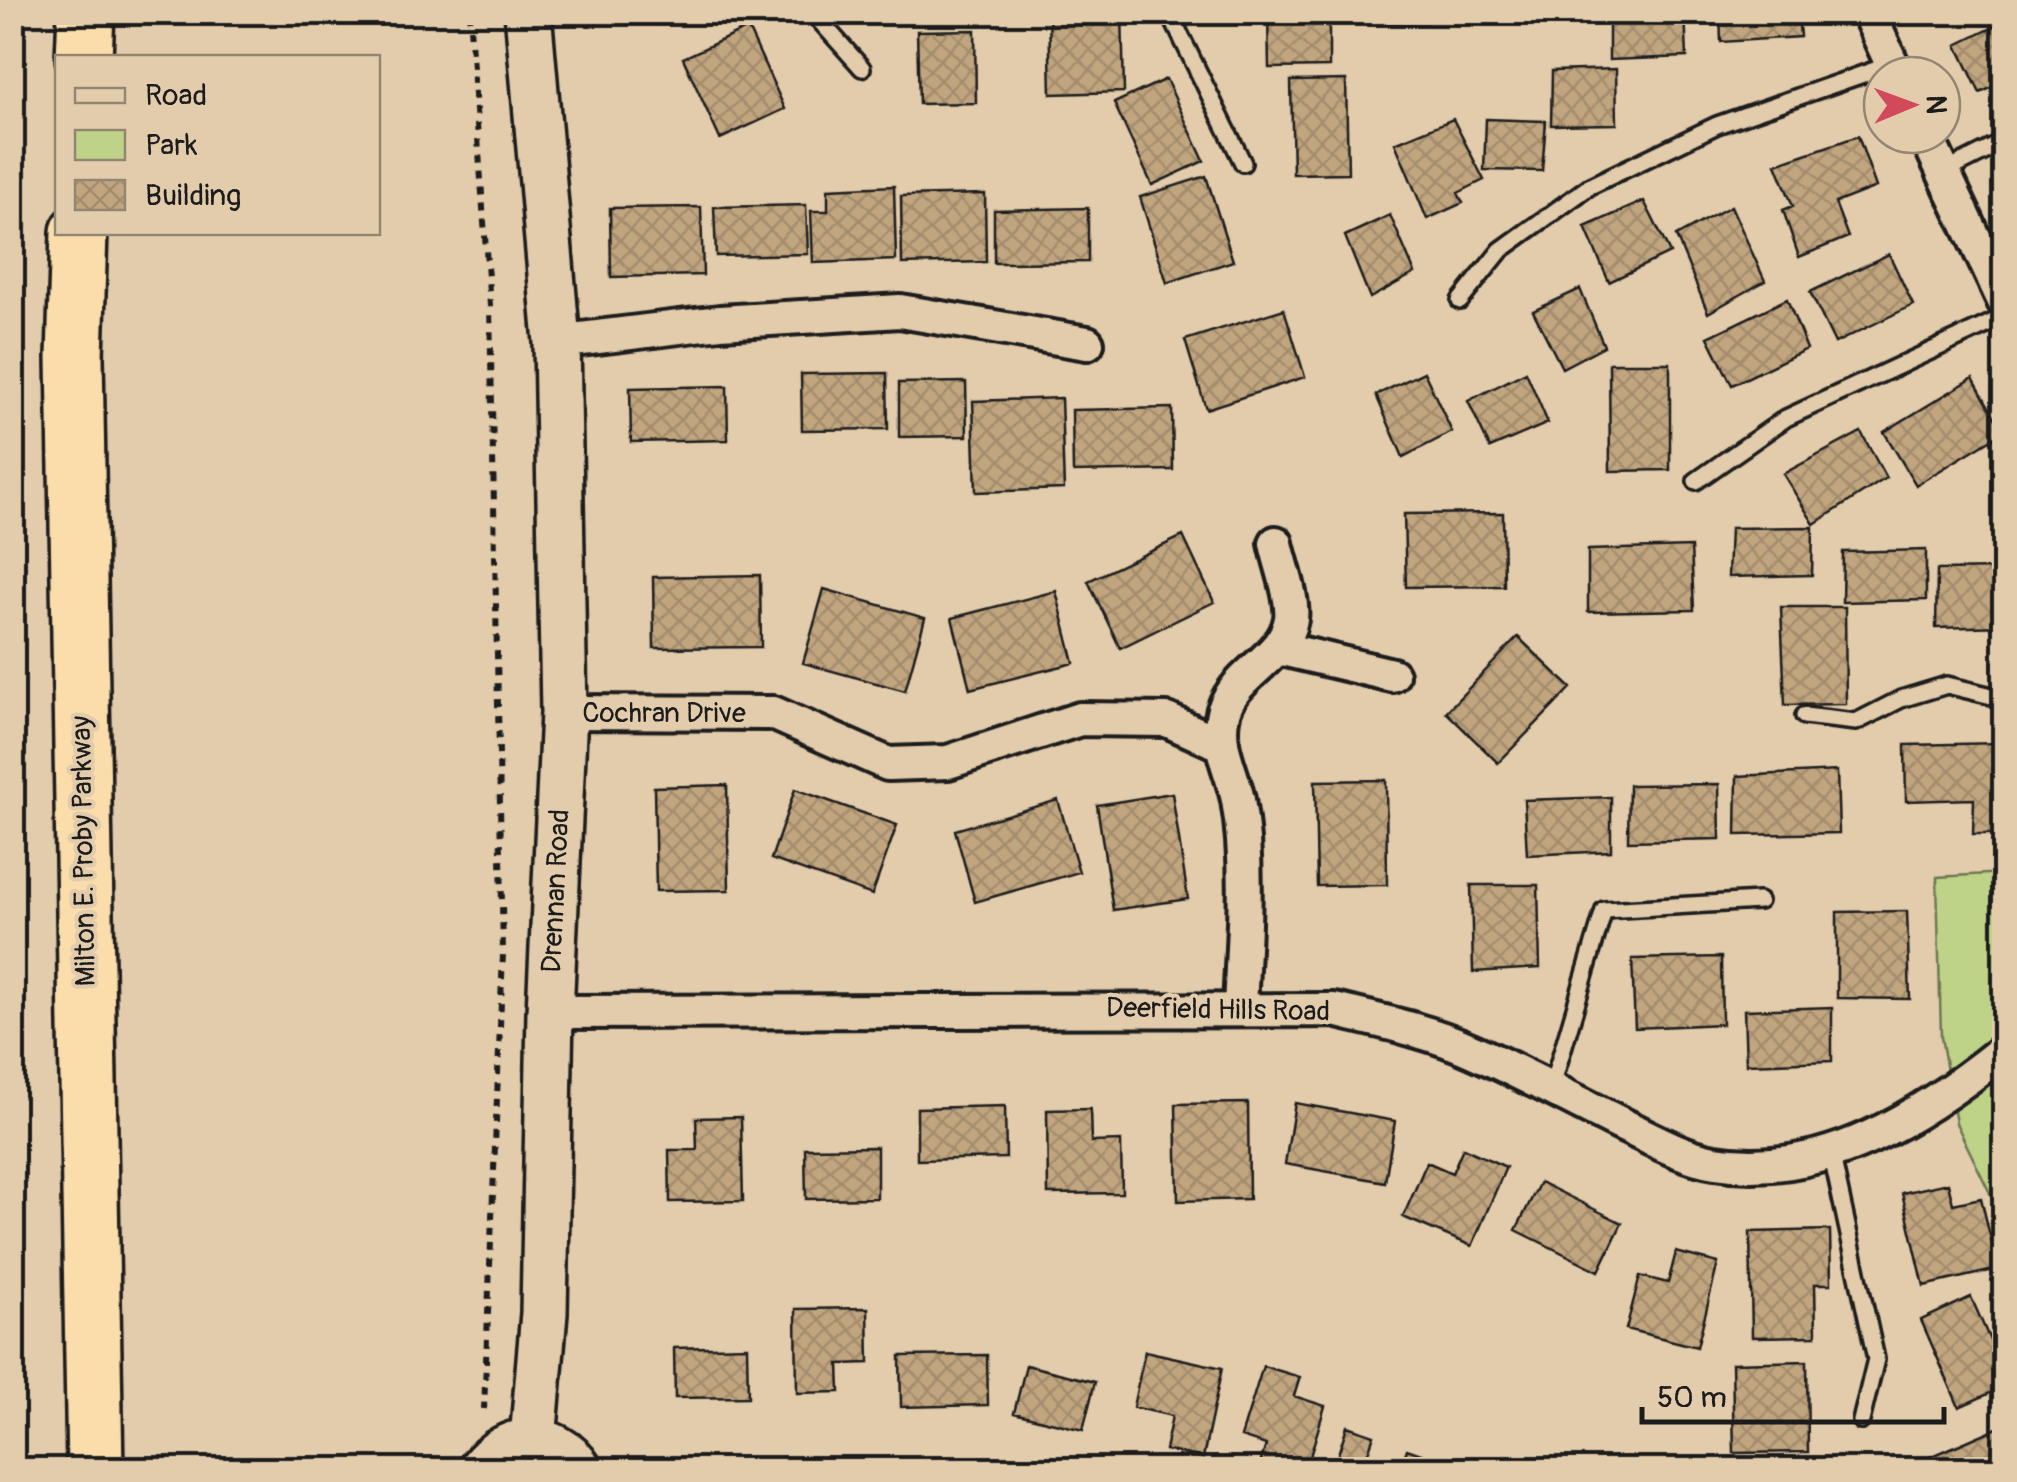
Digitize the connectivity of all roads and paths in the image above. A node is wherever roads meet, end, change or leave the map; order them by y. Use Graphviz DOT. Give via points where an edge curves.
graph roads {
  1 [pos="86,12"];
  2 [pos="468,12"];
  3 [pos="528,12"];
  4 [pos="812,12"];
  5 [pos="1169,12"];
  6 [pos="1868,12"];
  7 [pos="84,55"];
  8 [pos="1888,55"];
  9 [pos="862,68"];
  10 [pos="1862,79"];
  11 [pos="2004,142"];
  12 [pos="1936,155"];
  13 [pos="1242,163"];
  14 [pos="1944,172"];
  15 [pos="79,235"];
  16 [pos="1460,300"];
  17 [pos="2004,302"];
  18 [pos="2004,317"];
  19 [pos="557,342"];
  20 [pos="1087,343"];
  21 [pos="1696,481"];
  22 [pos="1276,544"];
  23 [pos="1278,648"];
  24 [pos="1392,675"];
  25 [pos="2004,699"];
  26 [pos="564,712"];
  27 [pos="1804,716"];
  28 [pos="1220,744"];
  29 [pos="1759,901"];
  30 [pos="1240,1008"];
  31 [pos="550,1012"];
  32 [pos="2004,1052"];
  33 [pos="1551,1090"];
  34 [pos="1831,1152"];
  35 [pos="478,1416"];
  36 [pos="1862,1421"];
  37 [pos="533,1440"];
  38 [pos="96,1470"];
  39 [pos="481,1470"];
  40 [pos="579,1470"];
  1 -- 7 [label="highway"];
  2 -- 35 [label="path" via="490,306 503,954 487,1405"];
  3 -- 19 [label="street, Drennan Road"];
  4 -- 9 [label="lane"];
  5 -- 13 [label="lane"];
  6 -- 8 [label="street"];
  10 -- 16 [label="lane" via="1716,125 1590,186 1501,250"];
  11 -- 14 [label="lane"];
  12 -- 14 [label="street"];
  14 -- 17 [label="street"];
  15 -- 38 [label="highway, Milton E. Proby Parkway" via="75,357"];
  18 -- 21 [label="lane" via="1786,418"];
  19 -- 20 [label="street" via="720,322 900,312"];
  19 -- 26 [label="street, Drennan Road"];
  22 -- 23 [label="street" via="1292,618"];
  23 -- 24 [label="street"];
  23 -- 28 [label="street" via="1242,678 1222,713"];
  25 -- 27 [label="lane" via="1947,685 1900,698 1856,722"];
  26 -- 28 [label="street, Cochran Drive" via="773,712 888,764 948,762 1080,719 1167,720"];
  26 -- 31 [label="street, Drennan Road"];
  28 -- 30 [label="street" via="1238,800"];
  29 -- 33 [label="lane" via="1604,910"];
  30 -- 31 [label="street, Deerfield Hills Road"];
  30 -- 33 [label="street, Deerfield Hills Road" via="1334,1010 1396,1024 1470,1049"];
  31 -- 37 [label="street, Drennan Road" via="544,1312"];
  32 -- 34 [label="street, Deerfield Hills Road" via="1893,1126"];
  33 -- 34 [label="street, Deerfield Hills Road" via="1714,1162 1788,1164"];
  34 -- 36 [label="lane" via="1876,1359"];
  37 -- 39 [label="street" via="496,1452"];
  37 -- 40 [label="street" via="565,1452"];
}
